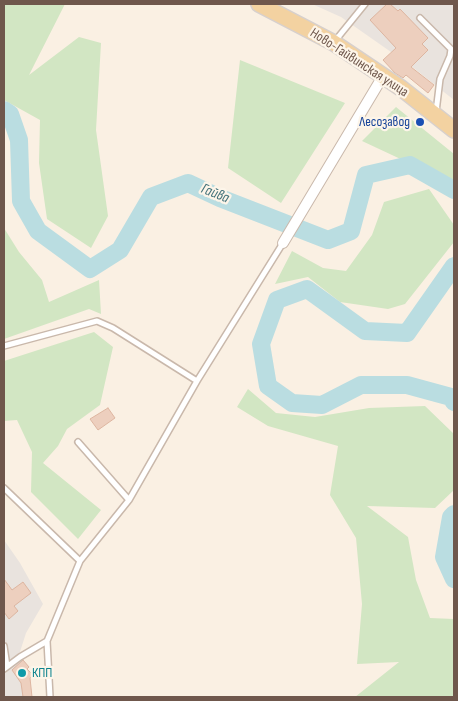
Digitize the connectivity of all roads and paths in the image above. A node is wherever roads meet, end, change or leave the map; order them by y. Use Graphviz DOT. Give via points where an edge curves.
graph roads {
  1 [pos="259,4"];
  2 [pos="365,4"];
  3 [pos="420,18"];
  4 [pos="334,43"];
  5 [pos="383,76"];
  6 [pos="446,122"];
  7 [pos="282,244"];
  8 [pos="4,346"];
  9 [pos="197,382"];
  10 [pos="78,442"];
  11 [pos="4,488"];
  12 [pos="128,500"];
  13 [pos="80,561"];
  14 [pos="47,641"];
  15 [pos="4,646"];
  16 [pos="5,667"];
  17 [pos="50,697"];
  1 -- 4 [label="main road, Ново-Гайвинская улица"];
  2 -- 4 [label="lane"];
  3 -- 6 [label="lane" via="451,49 440,79"];
  4 -- 5 [label="main road, Ново-Гайвинская улица"];
  5 -- 6 [label="main road, Ново-Гайвинская улица"];
  5 -- 7 [label="street"];
  7 -- 9 [label="lane"];
  8 -- 9 [label="lane" via="97,321"];
  9 -- 12 [label="lane"];
  10 -- 12 [label="lane"];
  11 -- 13 [label="lane"];
  12 -- 13 [label="lane"];
  13 -- 14 [label="lane"];
  14 -- 16 [label="lane"];
  14 -- 17 [label="lane"];
  15 -- 16 [label="lane"];
}
